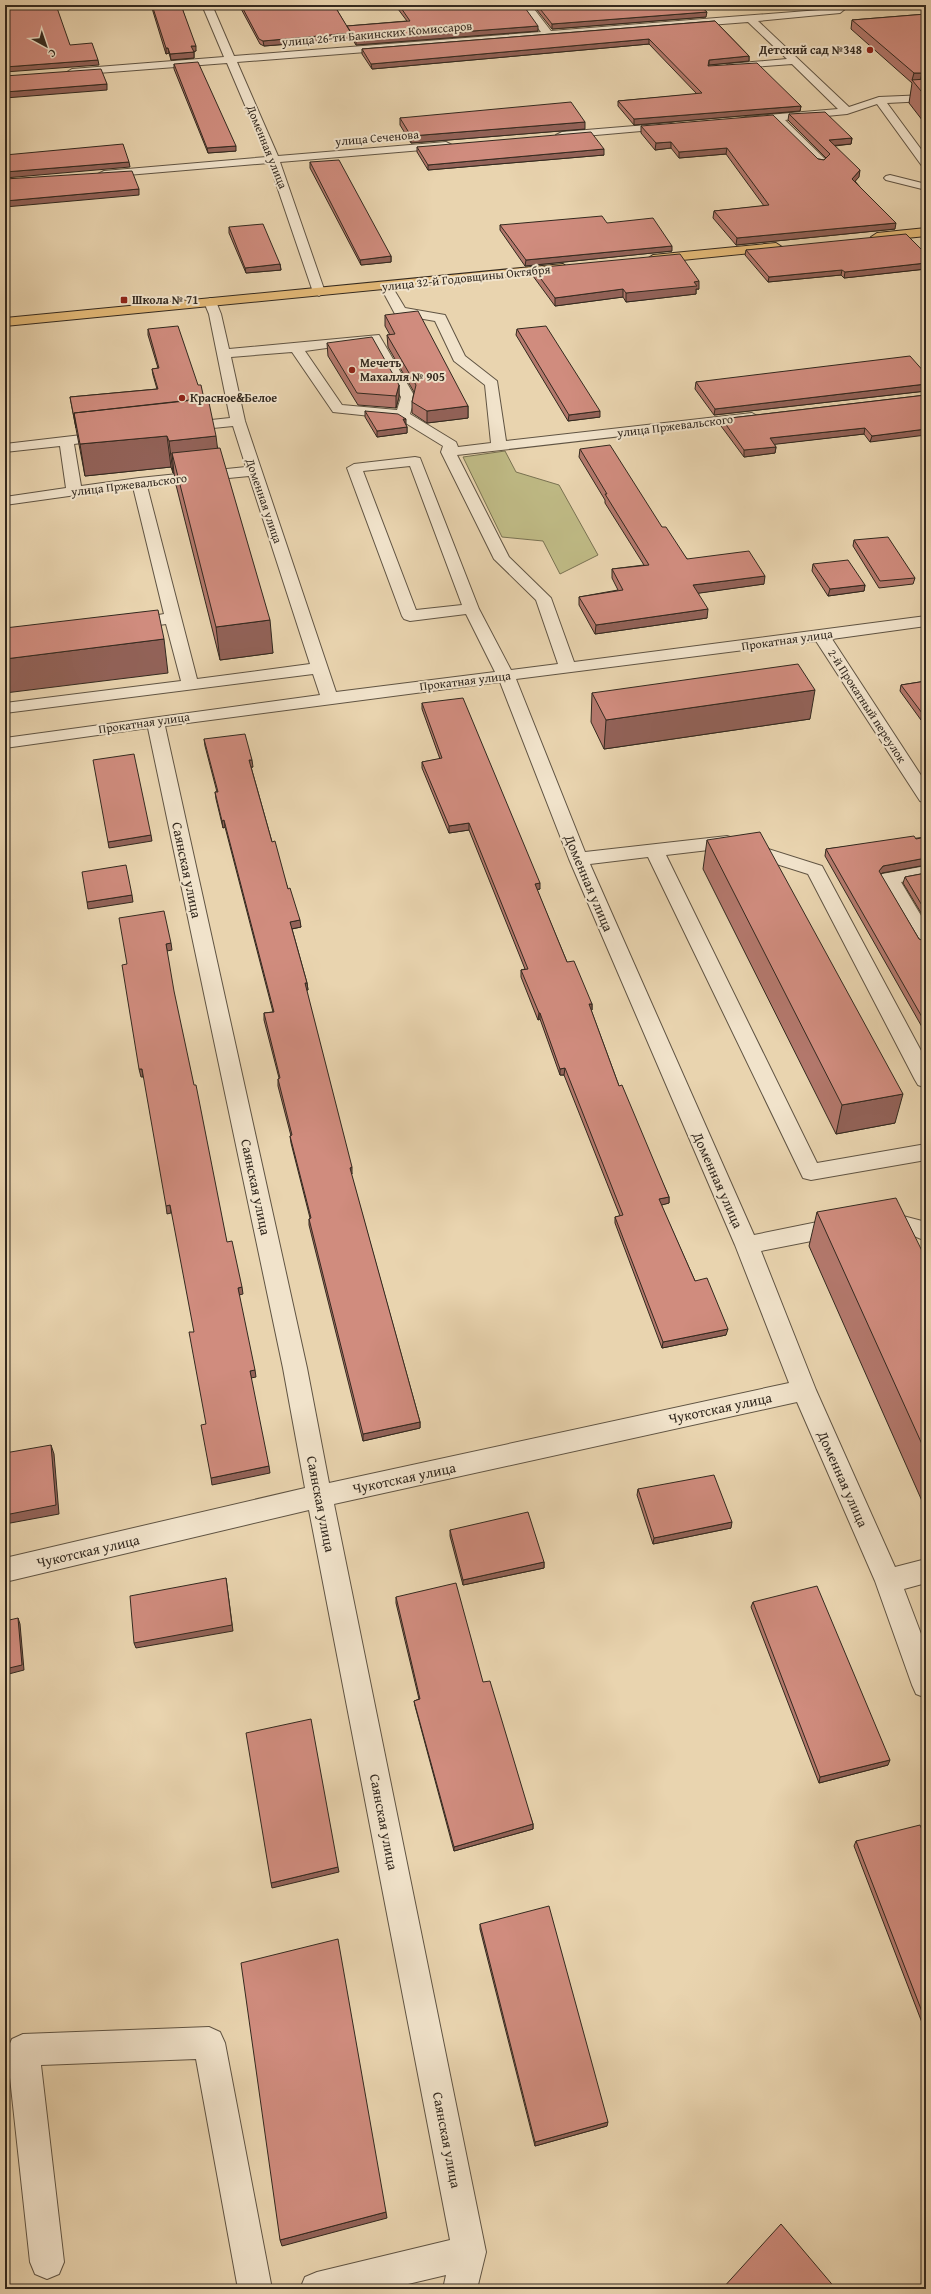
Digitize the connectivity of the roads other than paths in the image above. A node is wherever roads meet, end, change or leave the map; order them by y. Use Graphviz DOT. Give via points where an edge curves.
graph roads {
  1 [pos="207,5"];
  2 [pos="526,5"];
  3 [pos="845,5"];
  4 [pos="751,19"];
  5 [pos="547,33"];
  6 [pos="230,60"];
  7 [pos="795,61"];
  8 [pos="721,68"];
  9 [pos="59,73"];
  10 [pos="926,98"];
  11 [pos="879,100"];
  12 [pos="847,111"];
  13 [pos="776,117"];
  14 [pos="736,121"];
  15 [pos="680,125"];
  16 [pos="553,136"];
  17 [pos="457,144"];
  18 [pos="274,160"];
  19 [pos="822,162"];
  20 [pos="926,164"];
  21 [pos="92,175"];
  22 [pos="890,178"];
  23 [pos="926,187"];
  24 [pos="926,232"];
  25 [pos="862,238"];
  26 [pos="791,246"];
  27 [pos="640,260"];
  28 [pos="577,267"];
  29 [pos="386,286"];
  30 [pos="319,292"];
  31 [pos="210,302"];
  32 [pos="5,322"];
  33 [pos="296,348"];
  34 [pos="223,354"];
  35 [pos="402,415"];
  36 [pos="768,415"];
  37 [pos="238,421"];
  38 [pos="167,429"];
  39 [pos="120,435"];
  40 [pos="66,441"];
  41 [pos="499,446"];
  42 [pos="5,448"];
  43 [pos="448,452"];
  44 [pos="253,471"];
  45 [pos="139,482"];
  46 [pos="74,491"];
  47 [pos="5,501"];
  48 [pos="471,608"];
  49 [pos="174,618"];
  50 [pos="926,621"];
  51 [pos="112,626"];
  52 [pos="821,635"];
  53 [pos="320,668"];
  54 [pos="568,669"];
  55 [pos="506,676"];
  56 [pos="190,684"];
  57 [pos="329,697"];
  58 [pos="5,708"];
  59 [pos="155,721"];
  60 [pos="5,743"];
  61 [pos="926,797"];
  62 [pos="654,850"];
  63 [pos="578,859"];
  64 [pos="926,872"];
  65 [pos="926,940"];
  66 [pos="926,1080"];
  67 [pos="926,1152"];
  68 [pos="926,1232"];
  69 [pos="746,1245"];
  70 [pos="804,1390"];
  71 [pos="319,1496"];
  72 [pos="5,1570"];
  73 [pos="926,1571"];
  74 [pos="888,1581"];
  75 [pos="926,1685"];
  76 [pos="469,2252"];
  77 [pos="46,2262"];
  78 [pos="255,2289"];
  79 [pos="317,2289"];
  80 [pos="460,2289"];
  1 -- 6 [label="street, Доменная улица"];
  2 -- 5 [label="street"];
  3 -- 4 [label="street, улица 26-ти Бакинских Комиссаров" via="840,10 820,13"];
  4 -- 5 [label="street, улица 26-ти Бакинских Комиссаров"];
  4 -- 7 [label="street"];
  5 -- 6 [label="street, улица 26-ти Бакинских Комиссаров"];
  6 -- 9 [label="street, улица 26-ти Бакинских Комиссаров"];
  6 -- 18 [label="street, Доменная улица"];
  7 -- 8 [label="street"];
  7 -- 12 [label="street"];
  10 -- 11 [label="street"];
  11 -- 12 [label="street"];
  11 -- 20 [label="street"];
  12 -- 13 [label="street"];
  13 -- 14 [label="street"];
  13 -- 19 [label="street"];
  15 -- 16 [label="street"];
  17 -- 18 [label="street, улица Сеченова"];
  18 -- 21 [label="street, улица Сеченова"];
  18 -- 30 [label="street, Доменная улица"];
  22 -- 23 [label="street"];
  24 -- 25 [label="main road"];
  26 -- 27 [label="main road"];
  28 -- 29 [label="main road, улица 32-й Годовщины Октября"];
  29 -- 30 [label="main road, улица 32-й Годовщины Октября"];
  29 -- 41 [label="street" via="400,311 440,318 460,358 492,384"];
  30 -- 31 [label="main road, улица 32-й Годовщины Октября"];
  31 -- 32 [label="main road, улица 32-й Годовщины Октября"];
  31 -- 34 [label="street, Доменная улица"];
  33 -- 34 [label="street"];
  33 -- 35 [label="street" via="338,409"];
  33 -- 35 [label="street" via="374,338 408,397"];
  34 -- 37 [label="street, Доменная улица"];
  35 -- 43 [label="street" via="451,446"];
  36 -- 41 [label="street, улица Пржевальского"];
  37 -- 38 [label="street"];
  37 -- 44 [label="street, Доменная улица"];
  39 -- 40 [label="street"];
  40 -- 42 [label="street"];
  40 -- 46 [label="street"];
  41 -- 43 [label="street, улица Пржевальского"];
  43 -- 54 [label="street" via="502,559 543,598"];
  44 -- 45 [label="street, улица Пржевальского"];
  44 -- 53 [label="street, Доменная улица"];
  45 -- 46 [label="street, улица Пржевальского"];
  45 -- 49 [label="street"];
  46 -- 47 [label="street, улица Пржевальского"];
  48 -- 48 [label="street, Доменная улица" via="410,616 354,468 414,461"];
  48 -- 55 [label="street, Доменная улица"];
  49 -- 51 [label="street"];
  49 -- 56 [label="street"];
  50 -- 52 [label="street, Прокатная улица"];
  52 -- 54 [label="street, Прокатная улица"];
  52 -- 61 [label="street, 2-й Прокатный переулок"];
  53 -- 56 [label="street"];
  53 -- 57 [label="street, Доменная улица"];
  54 -- 55 [label="street, Прокатная улица"];
  55 -- 57 [label="street, Прокатная улица"];
  55 -- 63 [label="street, Доменная улица"];
  56 -- 58 [label="street"];
  57 -- 59 [label="street, Прокатная улица"];
  59 -- 60 [label="street, Прокатная улица"];
  59 -- 71 [label="street, Саянская улица" via="295,1368"];
  62 -- 63 [label="street"];
  62 -- 66 [label="street" via="727,842 815,870"];
  62 -- 67 [label="street" via="811,1172"];
  63 -- 69 [label="street, Доменная улица"];
  64 -- 65 [label="street" via="889,878"];
  68 -- 69 [label="street" via="883,1218"];
  69 -- 70 [label="street, Доменная улица"];
  70 -- 71 [label="street, Чукотская улица"];
  70 -- 74 [label="street, Доменная улица"];
  71 -- 72 [label="street, Чукотская улица"];
  71 -- 76 [label="street, Саянская улица"];
  73 -- 74 [label="street"];
  74 -- 75 [label="street, Доменная улица"];
  76 -- 79 [label="street"];
  76 -- 80 [label="street, Саянская улица"];
  77 -- 78 [label="street" via="23,2050 209,2043"];
}
